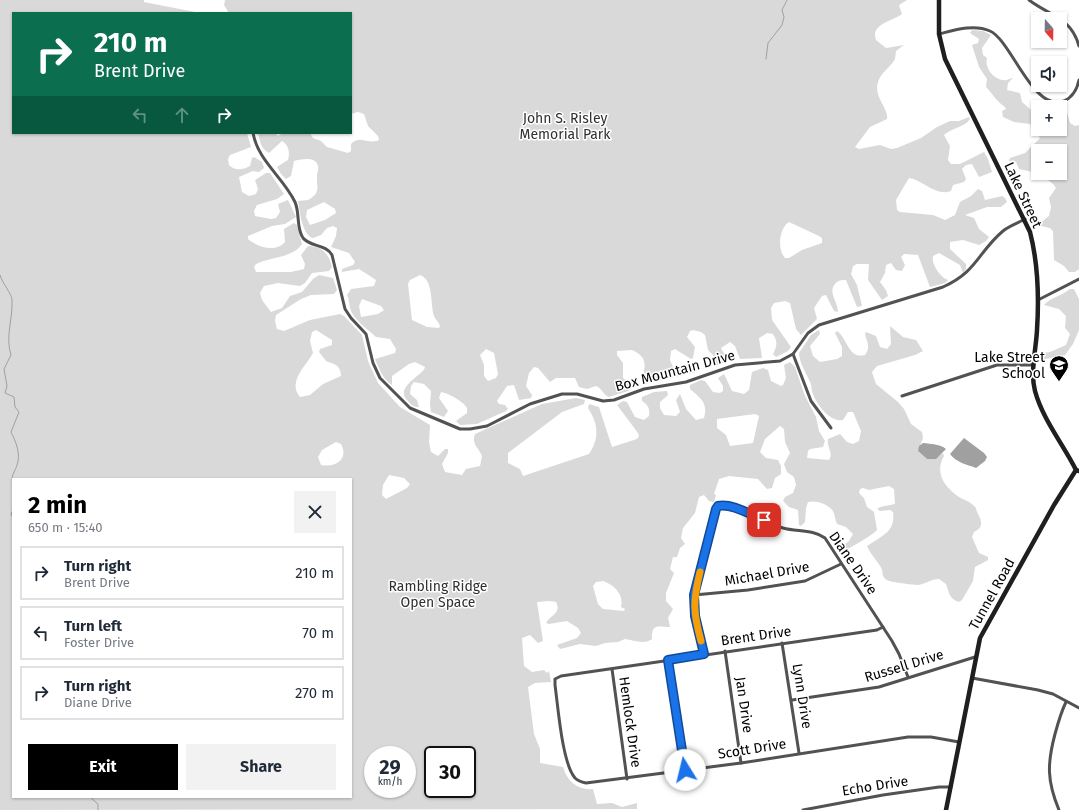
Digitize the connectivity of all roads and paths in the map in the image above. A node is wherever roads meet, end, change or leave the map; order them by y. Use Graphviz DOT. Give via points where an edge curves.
graph roads {
  1 [pos="939,0"];
  2 [pos="1029,0"];
  3 [pos="939,34"];
  4 [pos="1079,46"];
  5 [pos="1079,80"];
  6 [pos="253,134"];
  7 [pos="1025,220"];
  8 [pos="1079,279"];
  9 [pos="1038,300"];
  10 [pos="793,354"];
  11 [pos="1034,364"];
  12 [pos="902,396"];
  13 [pos="831,428"];
  14 [pos="1078,471"];
  15 [pos="841,564"];
  16 [pos="694,595"];
  17 [pos="883,627"];
  18 [pos="782,643"];
  19 [pos="725,652"];
  20 [pos="704,654"];
  21 [pos="975,657"];
  22 [pos="668,660"];
  23 [pos="612,669"];
  24 [pos="908,677"];
  25 [pos="972,678"];
  26 [pos="792,700"];
  27 [pos="1066,702"];
  28 [pos="1079,708"];
  29 [pos="562,731"];
  30 [pos="960,742"];
  31 [pos="799,753"];
  32 [pos="741,763"];
  33 [pos="685,770"];
  34 [pos="627,779"];
  35 [pos="951,787"];
  36 [pos="803,810"];
  37 [pos="946,810"];
  38 [pos="1059,810"];
  1 -- 3 [label="main road, Lake Street"];
  2 -- 4 [label="street" via="1069,25 1076,35"];
  3 -- 5 [label="street" via="970,28 992,31 1005,44 1027,81 1051,101 1061,102 1070,98 1077,89"];
  3 -- 7 [label="main road, Lake Street" via="952,73"];
  6 -- 10 [label="street, Box Mountain Drive" via="258,148 294,200 304,238 327,249 332,255 345,309 366,334 373,363 380,378 401,400 421,414 460,429 476,428 487,426 530,404 551,397 573,393 603,401 614,400 644,389 686,382 735,365 775,362"];
  7 -- 9 [label="main road, Lake Street" via="1033,243"];
  7 -- 10 [label="street" via="1004,231 970,271 954,282 943,288 819,325 808,333"];
  8 -- 9 [label="street"];
  9 -- 11 [label="main road, Lake Street"];
  10 -- 13 [label="street" via="811,400"];
  11 -- 12 [label="street" via="997,365"];
  11 -- 14 [label="main road, Lake Street" via="1034,382 1039,403"];
  14 -- 21 [label="main road, Tunnel Road" via="1060,494 987,623"];
  15 -- 16 [label="street, Michael Drive" via="805,581"];
  15 -- 16 [label="street, Diane Drive" via="825,538 819,534 784,529 735,508 718,506"];
  15 -- 17 [label="street, Diane Drive"];
  16 -- 20 [label="street" via="695,614"];
  17 -- 18 [label="street, Brent Drive" via="877,630"];
  17 -- 24 [label="street, Diane Drive" via="899,654"];
  18 -- 19 [label="street, Brent Drive"];
  18 -- 26 [label="street, Lynn Drive"];
  19 -- 20 [label="street, Brent Drive"];
  19 -- 32 [label="street, Jan Drive"];
  20 -- 22 [label="street, Brent Drive"];
  21 -- 24 [label="street, Russell Drive"];
  21 -- 25 [label="main road, Tunnel Road"];
  22 -- 23 [label="street, Brent Drive"];
  22 -- 33 [label="street"];
  23 -- 29 [label="street, Brent Drive" via="555,679"];
  23 -- 34 [label="street, Hemlock Drive"];
  24 -- 26 [label="street, Russell Drive" via="866,690"];
  25 -- 27 [label="street" via="1038,690 1053,694"];
  25 -- 30 [label="main road, Tunnel Road"];
  26 -- 31 [label="street, Lynn Drive"];
  27 -- 28 [label="street"];
  27 -- 38 [label="street" via="1061,711 1049,757 1049,780"];
  29 -- 34 [label="street, Scott Drive" via="567,764 578,781 586,783"];
  30 -- 31 [label="street, Scott Drive" via="921,736"];
  30 -- 35 [label="main road, Tunnel Road"];
  31 -- 32 [label="street, Scott Drive"];
  32 -- 33 [label="street, Scott Drive"];
  33 -- 34 [label="street, Scott Drive"];
  35 -- 36 [label="street, Echo Drive" via="883,795"];
  35 -- 37 [label="main road, Tunnel Road"];
}
